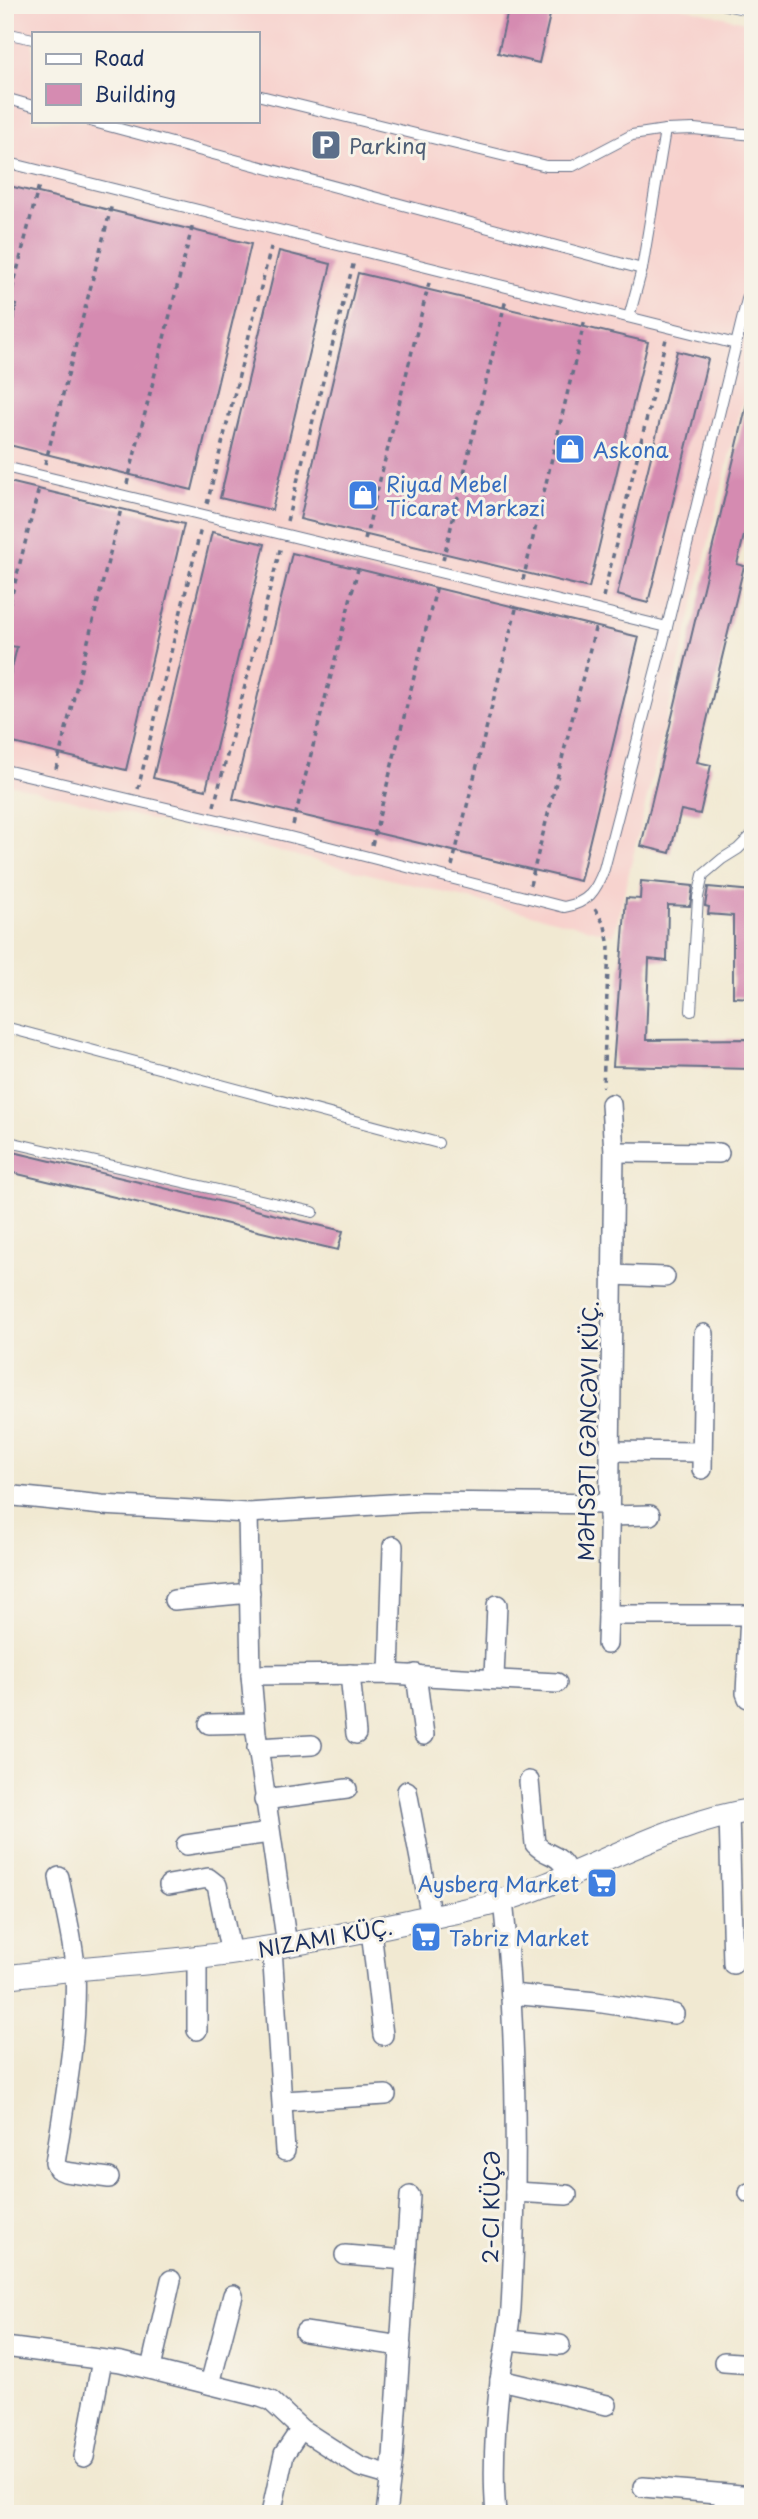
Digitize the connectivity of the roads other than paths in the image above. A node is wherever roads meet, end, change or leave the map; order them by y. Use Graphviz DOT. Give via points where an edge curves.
graph roads {
  1 [pos="725,5"];
  2 [pos="753,11"];
  3 [pos="5,33"];
  4 [pos="32,39"];
  5 [pos="259,95"];
  6 [pos="5,98"];
  7 [pos="32,106"];
  8 [pos="94,122"];
  9 [pos="665,130"];
  10 [pos="753,135"];
  11 [pos="5,162"];
  12 [pos="642,269"];
  13 [pos="753,275"];
  14 [pos="629,317"];
  15 [pos="736,344"];
  16 [pos="5,467"];
  17 [pos="667,627"];
  18 [pos="5,770"];
  19 [pos="753,834"];
  20 [pos="691,1011"];
  21 [pos="5,1027"];
  22 [pos="611,1104"];
  23 [pos="5,1140"];
  24 [pos="438,1143"];
  25 [pos="614,1152"];
  26 [pos="719,1153"];
  27 [pos="313,1212"];
  28 [pos="612,1275"];
  29 [pos="665,1277"];
  30 [pos="704,1334"];
  31 [pos="609,1451"];
  32 [pos="5,1495"];
  33 [pos="609,1510"];
  34 [pos="248,1513"];
  35 [pos="650,1515"];
  36 [pos="393,1546"];
  37 [pos="250,1593"];
  38 [pos="174,1600"];
  39 [pos="497,1605"];
  40 [pos="608,1615"];
  41 [pos="751,1615"];
  42 [pos="607,1644"];
  43 [pos="350,1674"];
  44 [pos="389,1674"];
  45 [pos="416,1674"];
  46 [pos="251,1675"];
  47 [pos="494,1677"];
  48 [pos="557,1683"];
  49 [pos="753,1699"];
  50 [pos="255,1723"];
  51 [pos="209,1724"];
  52 [pos="356,1734"];
  53 [pos="424,1735"];
  54 [pos="312,1745"];
  55 [pos="257,1748"];
  56 [pos="529,1781"];
  57 [pos="347,1789"];
  58 [pos="407,1791"];
  59 [pos="264,1800"];
  60 [pos="753,1810"];
  61 [pos="729,1814"];
  62 [pos="269,1833"];
  63 [pos="186,1845"];
  64 [pos="569,1874"];
  65 [pos="59,1877"];
  66 [pos="169,1885"];
  67 [pos="503,1900"];
  68 [pos="431,1917"];
  69 [pos="371,1930"];
  70 [pos="279,1946"];
  71 [pos="231,1954"];
  72 [pos="197,1958"];
  73 [pos="733,1964"];
  74 [pos="75,1968"];
  75 [pos="5,1977"];
  76 [pos="511,1994"];
  77 [pos="674,2014"];
  78 [pos="197,2030"];
  79 [pos="383,2035"];
  80 [pos="386,2095"];
  81 [pos="283,2101"];
  82 [pos="285,2151"];
  83 [pos="110,2178"];
  84 [pos="515,2192"];
  85 [pos="567,2195"];
  86 [pos="410,2196"];
  87 [pos="345,2255"];
  88 [pos="406,2260"];
  89 [pos="171,2280"];
  90 [pos="233,2295"];
  91 [pos="305,2332"];
  92 [pos="508,2340"];
  93 [pos="560,2345"];
  94 [pos="401,2346"];
  95 [pos="5,2347"];
  96 [pos="102,2360"];
  97 [pos="724,2362"];
  98 [pos="753,2364"];
  99 [pos="151,2368"];
  100 [pos="500,2380"];
  101 [pos="210,2384"];
  102 [pos="607,2405"];
  103 [pos="301,2428"];
  104 [pos="85,2457"];
  105 [pos="391,2476"];
  106 [pos="643,2487"];
  107 [pos="730,2495"];
  108 [pos="753,2496"];
  109 [pos="271,2514"];
  110 [pos="386,2514"];
  111 [pos="496,2514"];
  112 [pos="719,2514"];
  1 -- 2 [label="lane"];
  3 -- 4 [label="lane"];
  5 -- 9 [label="lane" via="546,166 573,166 632,135"];
  6 -- 7 [label="lane"];
  8 -- 12 [label="lane"];
  9 -- 10 [label="lane"];
  9 -- 12 [label="lane"];
  11 -- 14 [label="lane"];
  12 -- 14 [label="lane"];
  13 -- 15 [label="lane"];
  14 -- 15 [label="lane"];
  15 -- 17 [label="lane"];
  16 -- 17 [label="lane"];
  17 -- 18 [label="lane" via="604,869 598,887 576,905 564,907"];
  19 -- 20 [label="lane" via="703,875"];
  21 -- 24 [label="lane"];
  22 -- 25 [label="street, MƏHSƏTI GƏNCƏVI KÜÇ."];
  23 -- 27 [label="lane"];
  25 -- 26 [label="street"];
  25 -- 28 [label="street, MƏHSƏTI GƏNCƏVI KÜÇ."];
  28 -- 29 [label="street"];
  28 -- 31 [label="street, MƏHSƏTI GƏNCƏVI KÜÇ."];
  30 -- 31 [label="street" via="701,1461"];
  31 -- 33 [label="street, MƏHSƏTI GƏNCƏVI KÜÇ."];
  32 -- 34 [label="street"];
  33 -- 34 [label="street" via="422,1502"];
  33 -- 35 [label="street"];
  33 -- 40 [label="street, MƏHSƏTI GƏNCƏVI KÜÇ."];
  34 -- 37 [label="street"];
  36 -- 44 [label="street"];
  37 -- 38 [label="street"];
  37 -- 46 [label="street"];
  39 -- 47 [label="street"];
  40 -- 41 [label="street"];
  40 -- 42 [label="street, MƏHSƏTI GƏNCƏVI KÜÇ."];
  41 -- 49 [label="street" via="746,1693"];
  43 -- 44 [label="street"];
  43 -- 46 [label="street"];
  43 -- 52 [label="street"];
  44 -- 45 [label="street"];
  45 -- 47 [label="street"];
  45 -- 53 [label="street"];
  46 -- 50 [label="street"];
  47 -- 48 [label="street"];
  50 -- 51 [label="street"];
  50 -- 55 [label="street"];
  54 -- 55 [label="street"];
  55 -- 59 [label="street"];
  56 -- 64 [label="street" via="535,1844 562,1860"];
  57 -- 59 [label="street"];
  58 -- 68 [label="street"];
  59 -- 62 [label="street"];
  60 -- 61 [label="street, NIZAMI KÜÇ."];
  61 -- 64 [label="street, NIZAMI KÜÇ." via="679,1828"];
  61 -- 73 [label="street"];
  62 -- 63 [label="street"];
  62 -- 70 [label="street"];
  64 -- 67 [label="street, NIZAMI KÜÇ."];
  65 -- 74 [label="street"];
  66 -- 71 [label="street" via="208,1878 214,1881"];
  67 -- 68 [label="street, NIZAMI KÜÇ."];
  67 -- 76 [label="street, 2-CI KÜÇƏ"];
  68 -- 69 [label="street, NIZAMI KÜÇ."];
  69 -- 70 [label="street, NIZAMI KÜÇ."];
  69 -- 79 [label="street"];
  70 -- 71 [label="street, NIZAMI KÜÇ."];
  70 -- 81 [label="street"];
  71 -- 72 [label="street, NIZAMI KÜÇ."];
  72 -- 74 [label="street, NIZAMI KÜÇ."];
  72 -- 78 [label="street"];
  74 -- 75 [label="street, NIZAMI KÜÇ."];
  74 -- 83 [label="street" via="72,2054 55,2163 65,2172"];
  76 -- 77 [label="street"];
  76 -- 84 [label="street, 2-CI KÜÇƏ"];
  80 -- 81 [label="street"];
  81 -- 82 [label="street"];
  84 -- 85 [label="street"];
  84 -- 92 [label="street, 2-CI KÜÇƏ"];
  86 -- 88 [label="street"];
  87 -- 88 [label="street"];
  88 -- 94 [label="street"];
  89 -- 99 [label="street"];
  90 -- 101 [label="street"];
  91 -- 94 [label="street"];
  92 -- 93 [label="street"];
  92 -- 100 [label="street, 2-CI KÜÇƏ"];
  94 -- 105 [label="street"];
  95 -- 96 [label="street"];
  96 -- 99 [label="street"];
  96 -- 104 [label="street"];
  97 -- 98 [label="street"];
  99 -- 101 [label="street"];
  100 -- 102 [label="street"];
  100 -- 111 [label="street, 2-CI KÜÇƏ"];
  101 -- 103 [label="street" via="271,2401"];
  103 -- 105 [label="street" via="360,2467"];
  103 -- 109 [label="street" via="284,2454"];
  105 -- 110 [label="street"];
  106 -- 107 [label="street"];
  107 -- 108 [label="street"];
  107 -- 112 [label="street"];
}
